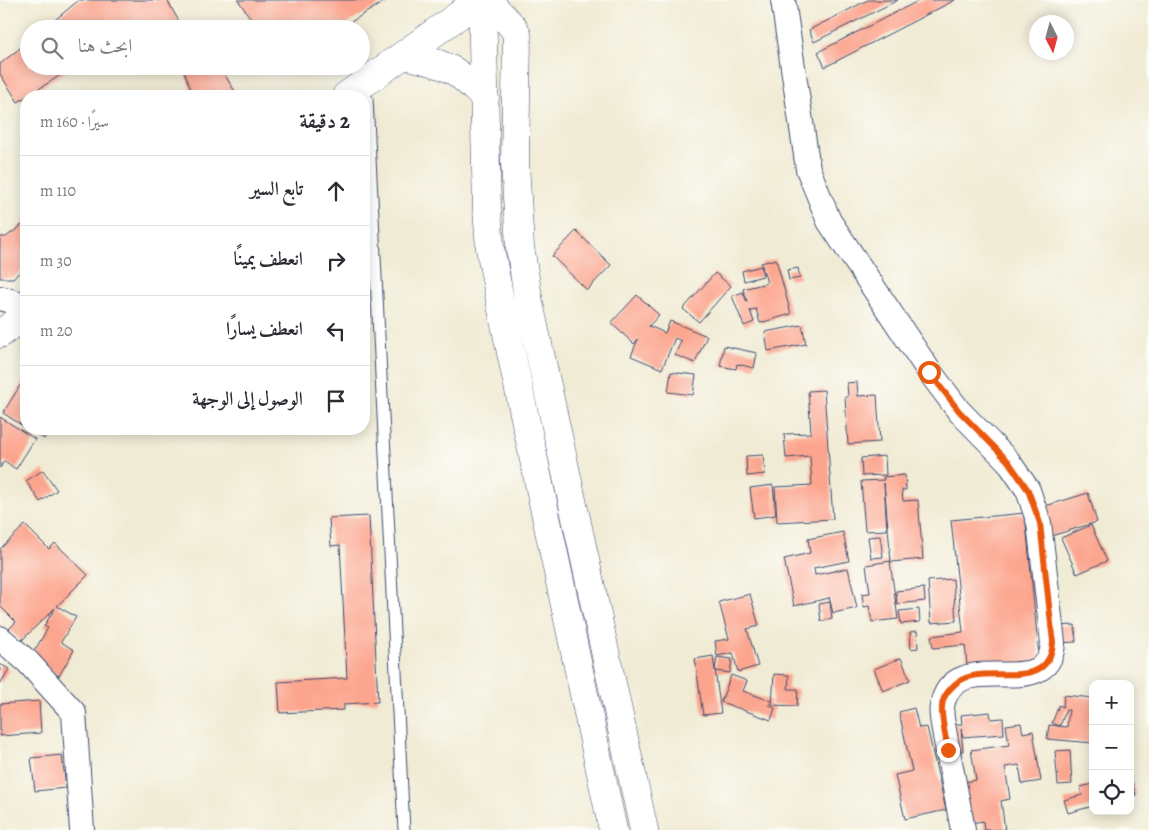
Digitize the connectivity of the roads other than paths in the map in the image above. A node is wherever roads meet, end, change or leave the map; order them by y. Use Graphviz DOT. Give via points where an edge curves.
graph roads {
  1 [pos="477,0"];
  2 [pos="482,0"];
  3 [pos="486,0"];
  4 [pos="783,0"];
  5 [pos="404,55"];
  6 [pos="354,90"];
  7 [pos="485,98"];
  8 [pos="370,158"];
  9 [pos="0,298"];
  10 [pos="20,303"];
  11 [pos="20,319"];
  12 [pos="0,334"];
  13 [pos="0,638"];
  14 [pos="82,830"];
  15 [pos="404,830"];
  16 [pos="613,830"];
  17 [pos="644,830"];
  18 [pos="964,830"];
  1 -- 5 [label="main road"];
  2 -- 7 [label="main road"];
  3 -- 17 [label="main road" via="517,34 514,163 520,247 529,302"];
  4 -- 18 [label="street" via="808,170 829,221 929,372 959,411 1008,461 1023,482 1040,523 1053,642 1048,661 1033,672 969,676 956,682 946,693 942,707"];
  5 -- 6 [label="main road"];
  5 -- 7 [label="main road" via="454,71"];
  7 -- 16 [label="main road" via="490,248"];
  8 -- 15 [label="lane"];
  9 -- 10 [label="street"];
  11 -- 12 [label="main road"];
  13 -- 14 [label="street" via="28,662 74,714"];
}
